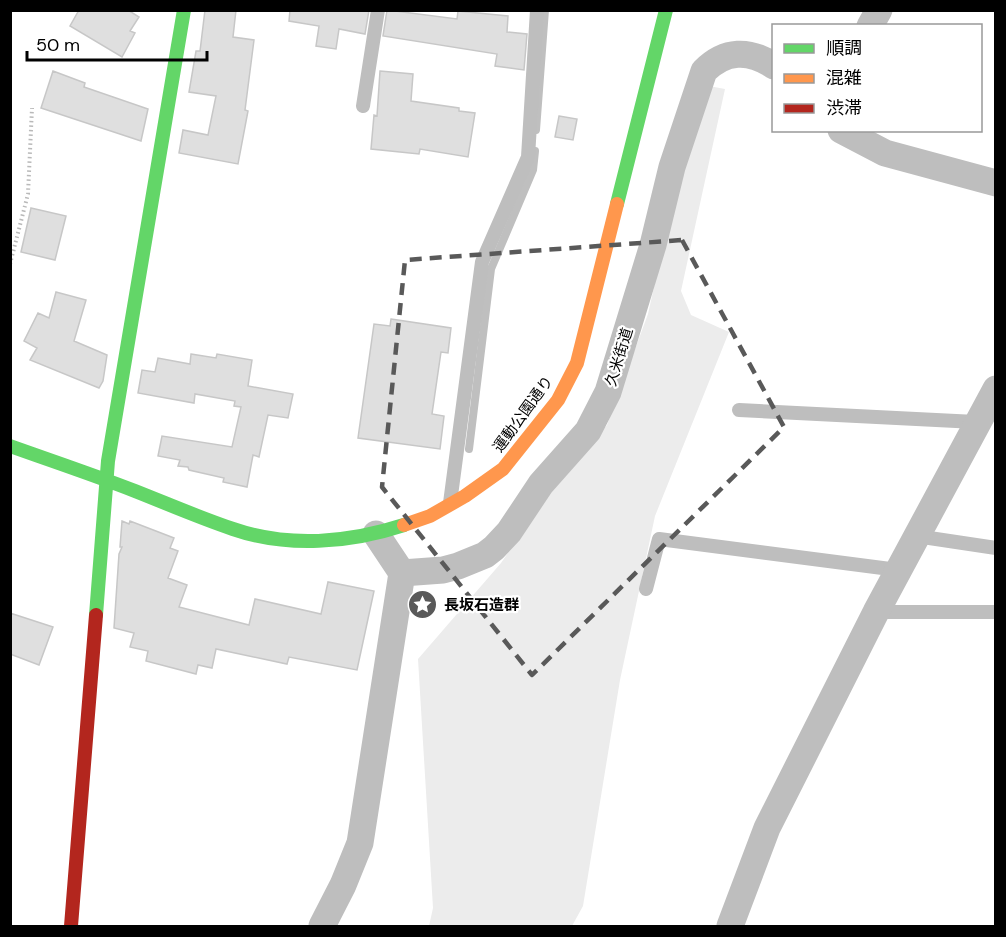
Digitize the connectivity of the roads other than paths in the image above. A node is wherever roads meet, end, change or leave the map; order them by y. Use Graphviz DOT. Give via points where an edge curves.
graph roads {
  1 [pos="184,10"];
  2 [pos="378,10"];
  3 [pos="537,10"];
  4 [pos="666,10"];
  5 [pos="879,10"];
  6 [pos="871,24"];
  7 [pos="772,65"];
  8 [pos="363,105"];
  9 [pos="845,132"];
  10 [pos="996,183"];
  11 [pos="996,389"];
  12 [pos="739,410"];
  13 [pos="976,422"];
  14 [pos="10,446"];
  15 [pos="107,480"];
  16 [pos="450,505"];
  17 [pos="376,534"];
  18 [pos="916,536"];
  19 [pos="996,548"];
  20 [pos="898,570"];
  21 [pos="402,573"];
  22 [pos="646,590"];
  23 [pos="876,612"];
  24 [pos="996,612"];
  25 [pos="71,927"];
  26 [pos="322,927"];
  27 [pos="730,927"];
  1 -- 15 [label="street"];
  2 -- 8 [label="lane"];
  3 -- 16 [label="lane" via="528,157 482,262"];
  4 -- 16 [label="street, 運動公園通り" via="577,363 558,400 503,469"];
  5 -- 6 [label="street"];
  7 -- 21 [label="street, 久米街道" via="763,58 726,56 704,71 672,167 615,371 588,432 541,484 509,532 485,555 443,570"];
  9 -- 10 [label="street" via="885,153"];
  11 -- 13 [label="street"];
  12 -- 13 [label="lane"];
  13 -- 18 [label="street"];
  14 -- 15 [label="street, 運動公園通り"];
  15 -- 17 [label="street, 運動公園通り" via="235,530 274,538 330,541"];
  15 -- 25 [label="street"];
  16 -- 17 [label="street, 運動公園通り"];
  17 -- 21 [label="street"];
  18 -- 19 [label="lane"];
  18 -- 20 [label="street"];
  20 -- 22 [label="lane" via="658,539"];
  20 -- 23 [label="street"];
  21 -- 26 [label="street" via="360,843"];
  23 -- 24 [label="lane"];
  23 -- 27 [label="street" via="767,828"];
}
